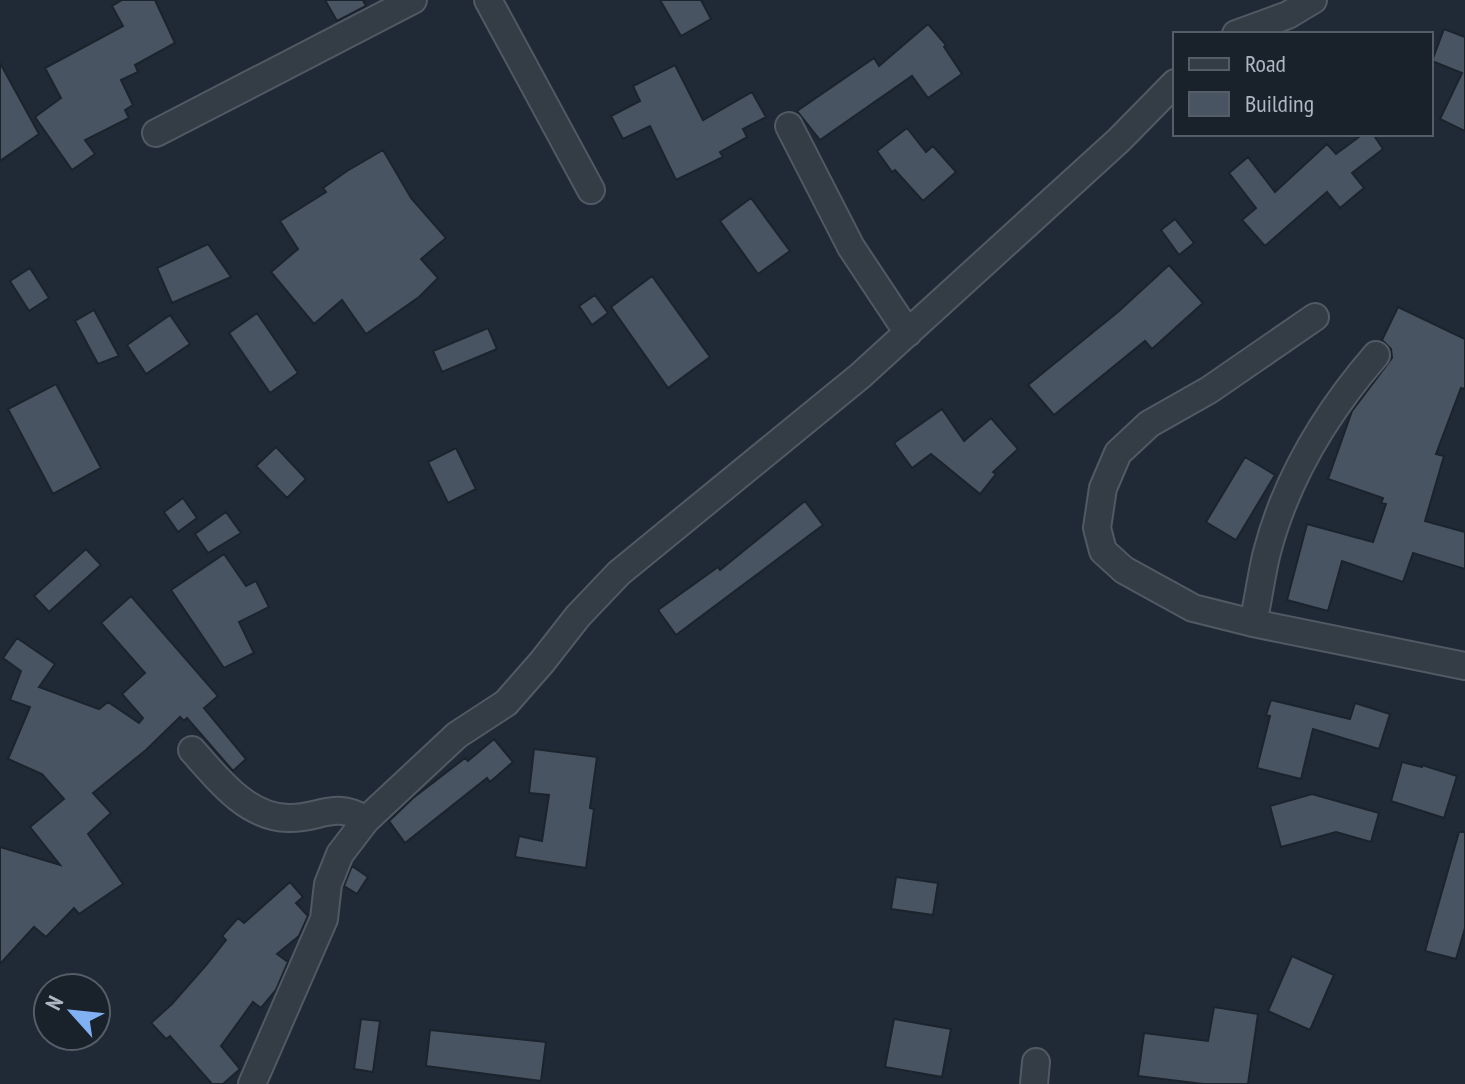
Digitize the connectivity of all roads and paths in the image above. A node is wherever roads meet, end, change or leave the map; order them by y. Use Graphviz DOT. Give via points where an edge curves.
graph roads {
  1 [pos="413,0"];
  2 [pos="488,0"];
  3 [pos="1313,0"];
  4 [pos="1241,32"];
  5 [pos="1173,85"];
  6 [pos="789,126"];
  7 [pos="156,133"];
  8 [pos="591,190"];
  9 [pos="1315,317"];
  10 [pos="908,333"];
  11 [pos="1376,355"];
  12 [pos="1253,623"];
  13 [pos="1465,666"];
  14 [pos="192,750"];
  15 [pos="366,820"];
  16 [pos="252,1084"];
  1 -- 7 [label="street"];
  2 -- 8 [label="street"];
  3 -- 4 [label="street"];
  5 -- 10 [label="street"];
  6 -- 10 [label="street" via="851,247"];
  9 -- 12 [label="street" via="1149,424 1118,453 1103,488 1097,528 1103,551 1124,570 1193,608"];
  10 -- 15 [label="street" via="619,573 506,703 457,735"];
  11 -- 12 [label="street" via="1313,439 1283,504"];
  12 -- 13 [label="street"];
  14 -- 15 [label="street" via="243,801 268,814 288,818 342,809"];
  15 -- 16 [label="street" via="340,854 328,884 324,919"];
}
